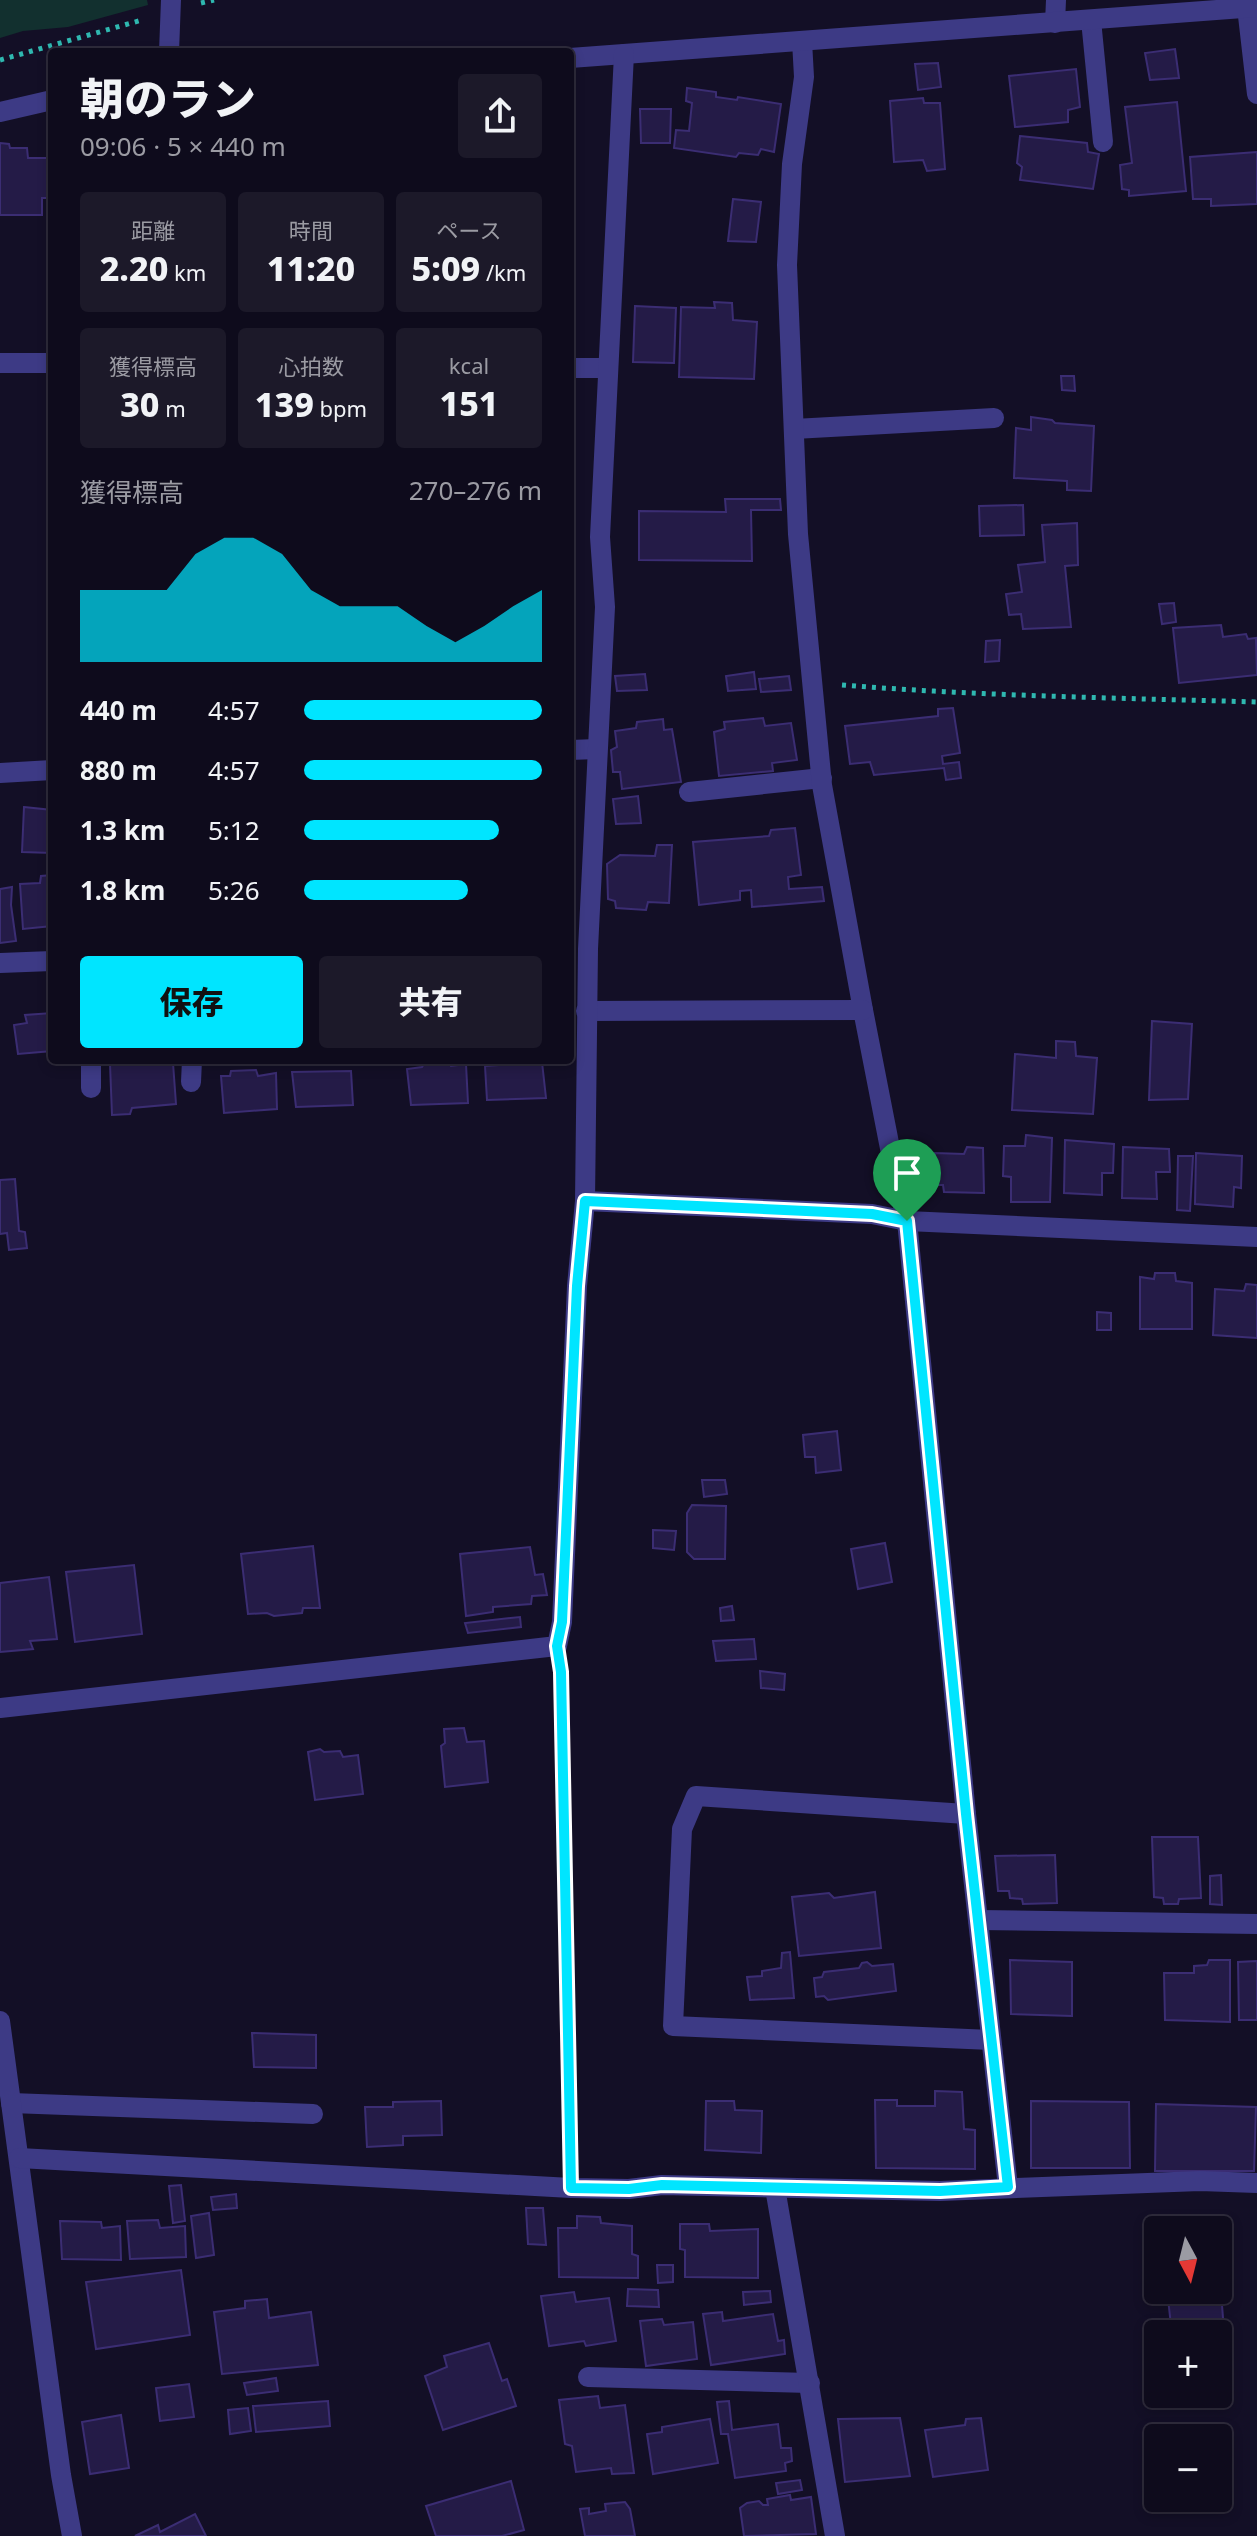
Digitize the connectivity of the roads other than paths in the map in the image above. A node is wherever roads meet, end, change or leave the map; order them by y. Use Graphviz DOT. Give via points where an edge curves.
graph roads {
  1 [pos="1056,0"];
  2 [pos="171,6"];
  3 [pos="1252,7"];
  4 [pos="1091,20"];
  5 [pos="1055,23"];
  6 [pos="802,41"];
  7 [pos="169,48"];
  8 [pos="624,54"];
  9 [pos="574,58"];
  10 [pos="1257,94"];
  11 [pos="48,101"];
  12 [pos="0,112"];
  13 [pos="1103,142"];
  14 [pos="0,363"];
  15 [pos="48,363"];
  16 [pos="574,368"];
  17 [pos="607,368"];
  18 [pos="994,418"];
  19 [pos="794,429"];
  20 [pos="597,749"];
  21 [pos="574,750"];
  22 [pos="48,770"];
  23 [pos="0,773"];
  24 [pos="822,778"];
  25 [pos="689,792"];
  26 [pos="579,949"];
  27 [pos="48,961"];
  28 [pos="0,963"];
  29 [pos="863,1010"];
  30 [pos="586,1011"];
  31 [pos="91,1064"];
  32 [pos="192,1064"];
  33 [pos="191,1082"];
  34 [pos="91,1088"];
  35 [pos="585,1201"];
  36 [pos="907,1221"];
  37 [pos="1257,1237"];
  38 [pos="0,1708"];
  39 [pos="966,1814"];
  40 [pos="978,1920"];
  41 [pos="1257,1924"];
  42 [pos="0,2021"];
  43 [pos="991,2040"];
  44 [pos="4,2082"];
  45 [pos="11,2103"];
  46 [pos="313,2114"];
  47 [pos="19,2158"];
  48 [pos="1257,2183"];
  49 [pos="1008,2187"];
  50 [pos="775,2188"];
  51 [pos="588,2377"];
  52 [pos="810,2383"];
  53 [pos="72,2536"];
  54 [pos="835,2536"];
  1 -- 5 [label="street"];
  2 -- 7 [label="street"];
  3 -- 4 [label="street"];
  3 -- 10 [label="street"];
  4 -- 5 [label="street"];
  4 -- 13 [label="street"];
  5 -- 6 [label="street"];
  6 -- 8 [label="street"];
  6 -- 19 [label="street" via="804,77 792,164 787,265"];
  8 -- 9 [label="street"];
  8 -- 17 [label="street"];
  11 -- 12 [label="street"];
  14 -- 15 [label="street"];
  16 -- 17 [label="street"];
  17 -- 20 [label="street" via="600,537 605,607"];
  18 -- 19 [label="street"];
  19 -- 24 [label="street" via="798,534"];
  20 -- 21 [label="street"];
  20 -- 26 [label="street"];
  22 -- 23 [label="street"];
  24 -- 25 [label="street"];
  24 -- 29 [label="street"];
  26 -- 30 [label="street"];
  27 -- 28 [label="street"];
  29 -- 30 [label="street"];
  29 -- 36 [label="street"];
  30 -- 35 [label="street"];
  31 -- 34 [label="street"];
  32 -- 33 [label="street"];
  35 -- 36 [label="street" via="872,1214"];
  35 -- 38 [label="street" via="557,1646"];
  36 -- 37 [label="street"];
  36 -- 39 [label="street"];
  39 -- 40 [label="street"];
  39 -- 43 [label="street" via="696,1796 682,1829 673,2026"];
  40 -- 41 [label="street"];
  40 -- 43 [label="street"];
  42 -- 44 [label="street"];
  43 -- 49 [label="street"];
  44 -- 45 [label="street"];
  45 -- 46 [label="street"];
  45 -- 47 [label="street"];
  47 -- 50 [label="street" via="571,2188"];
  47 -- 53 [label="street"];
  48 -- 49 [label="street"];
  49 -- 50 [label="street"];
  50 -- 52 [label="street"];
  51 -- 52 [label="street"];
  52 -- 54 [label="street"];
}
